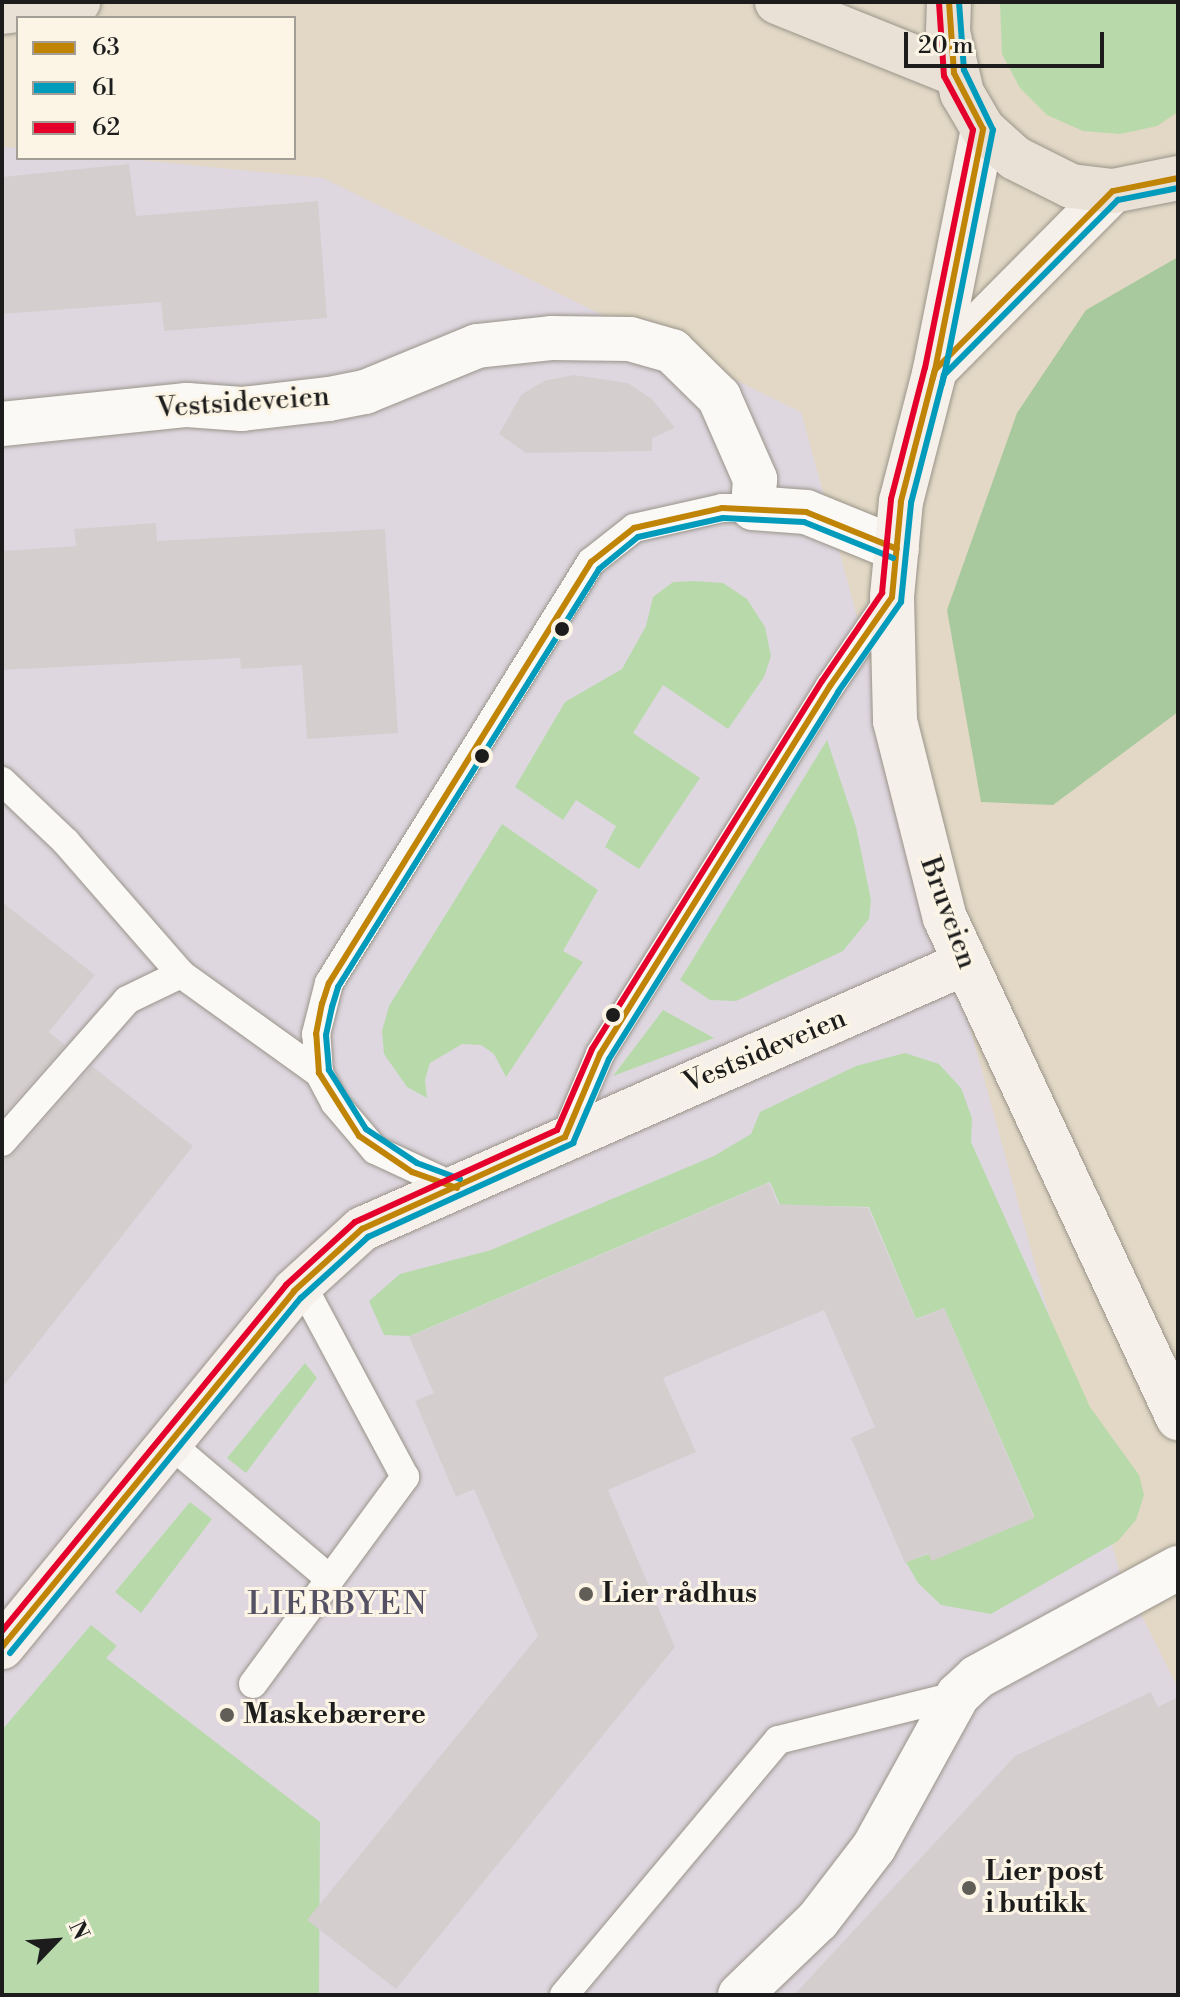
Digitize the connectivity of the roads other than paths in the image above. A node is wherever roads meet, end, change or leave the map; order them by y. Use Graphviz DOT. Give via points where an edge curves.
graph roads {
  1 [pos="78,2"];
  2 [pos="777,2"];
  3 [pos="949,2"];
  4 [pos="2,12"];
  5 [pos="954,73"];
  6 [pos="983,129"];
  7 [pos="1178,178"];
  8 [pos="1113,191"];
  9 [pos="935,370"];
  10 [pos="2,424"];
  11 [pos="753,508"];
  12 [pos="897,549"];
  13 [pos="892,597"];
  14 [pos="2,781"];
  15 [pos="965,963"];
  16 [pos="181,974"];
  17 [pos="319,1073"];
  18 [pos="565,1137"];
  19 [pos="2,1142"];
  20 [pos="457,1188"];
  21 [pos="302,1285"];
  22 [pos="1178,1418"];
  23 [pos="168,1442"];
  24 [pos="1178,1568"];
  25 [pos="330,1579"];
  26 [pos="2,1647"];
  27 [pos="253,1684"];
  28 [pos="958,1695"];
  29 [pos="564,1995"];
  30 [pos="740,1995"];
  1 -- 4 [label="main road"];
  2 -- 5 [label="main road"];
  3 -- 5 [label="main road"];
  5 -- 6 [label="main road"];
  6 -- 8 [label="main road" via="1033,170 1071,186"];
  6 -- 9 [label="street, Bruveien"];
  7 -- 8 [label="main road"];
  8 -- 9 [label="street"];
  9 -- 12 [label="street, Bruveien" via="901,501"];
  10 -- 11 [label="street, Vestsideveien" via="187,405 242,409 329,399 365,392 477,346 551,338 630,339 672,351 719,397 755,479"];
  11 -- 12 [label="street" via="806,512"];
  11 -- 17 [label="lane" via="722,508 634,528 591,562 329,983 316,1034"];
  12 -- 13 [label="street, Bruveien"];
  13 -- 15 [label="street, Bruveien" via="895,721 902,760 945,918"];
  13 -- 18 [label="lane" via="821,699 600,1054"];
  14 -- 16 [label="lane" via="66,842"];
  15 -- 18 [label="street, Vestsideveien"];
  15 -- 22 [label="street, Bruveien"];
  16 -- 17 [label="lane"];
  16 -- 19 [label="lane" via="127,1000"];
  17 -- 20 [label="lane" via="335,1103 375,1150 412,1172"];
  18 -- 20 [label="street, Vestsideveien"];
  20 -- 21 [label="street, Vestsideveien" via="362,1229"];
  21 -- 23 [label="street, Vestsideveien"];
  21 -- 25 [label="lane" via="405,1477"];
  23 -- 25 [label="lane"];
  23 -- 26 [label="street, Vestsideveien"];
  24 -- 28 [label="street" via="977,1677"];
  25 -- 27 [label="lane"];
  28 -- 29 [label="lane" via="778,1740"];
  28 -- 30 [label="street" via="874,1847 818,1920"];
}
